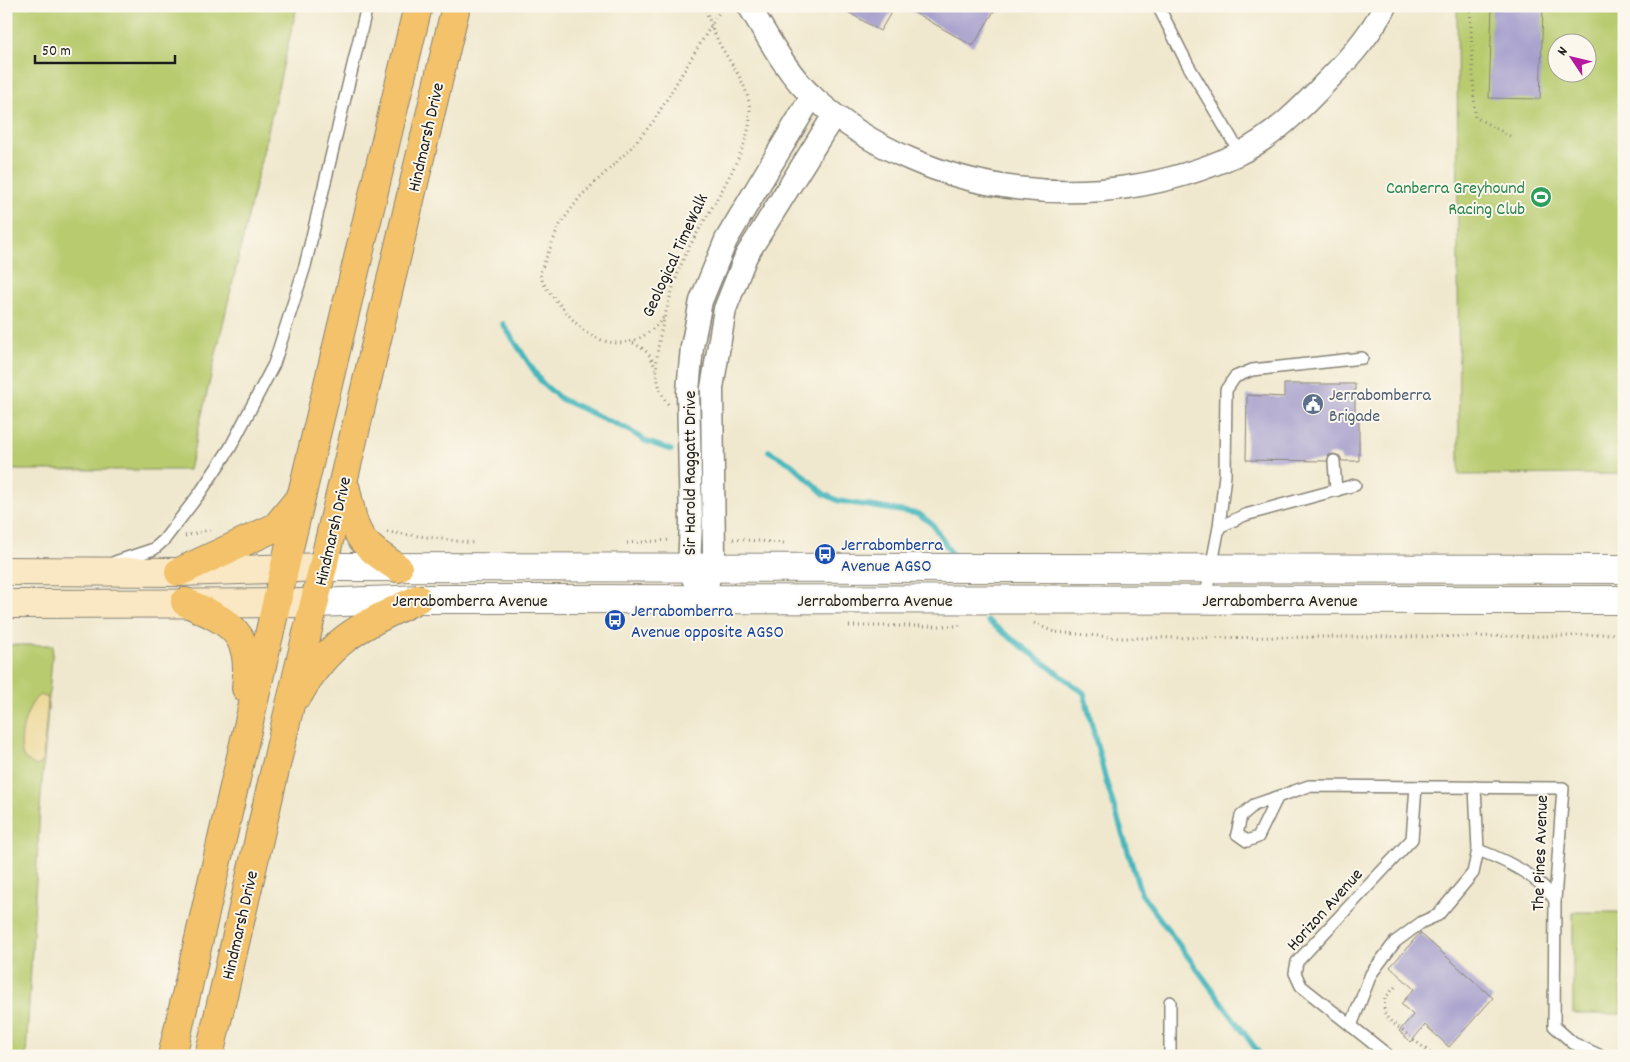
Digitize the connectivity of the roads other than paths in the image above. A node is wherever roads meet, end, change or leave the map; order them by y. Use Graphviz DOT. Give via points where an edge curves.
graph roads {
  1 [pos="367,6"];
  2 [pos="418,6"];
  3 [pos="456,6"];
  4 [pos="749,6"];
  5 [pos="1158,6"];
  6 [pos="1385,6"];
  7 [pos="812,96"];
  8 [pos="834,115"];
  9 [pos="1240,153"];
  10 [pos="1362,358"];
  11 [pos="1334,461"];
  12 [pos="344,480"];
  13 [pos="1355,485"];
  14 [pos="1336,490"];
  15 [pos="302,496"];
  16 [pos="1219,526"];
  17 [pos="324,567"];
  18 [pos="284,568"];
  19 [pos="398,568"];
  20 [pos="700,568"];
  21 [pos="756,568"];
  22 [pos="1209,569"];
  23 [pos="1624,569"];
  24 [pos="6,571"];
  25 [pos="87,572"];
  26 [pos="179,572"];
  27 [pos="418,599"];
  28 [pos="702,600"];
  29 [pos="757,600"];
  30 [pos="1205,600"];
  31 [pos="1624,600"];
  32 [pos="185,602"];
  33 [pos="277,602"];
  34 [pos="315,603"];
  35 [pos="6,604"];
  36 [pos="286,722"];
  37 [pos="1416,787"];
  38 [pos="1475,787"];
  39 [pos="1277,798"];
  40 [pos="232,799"];
  41 [pos="1478,850"];
  42 [pos="1555,900"];
  43 [pos="1170,1002"];
  44 [pos="1350,1026"];
  45 [pos="172,1056"];
  46 [pos="209,1056"];
  47 [pos="1170,1056"];
  48 [pos="1388,1056"];
  49 [pos="1601,1056"];
  1 -- 25 [label="lane" via="305,266 274,364 230,448 164,540 154,549"];
  2 -- 15 [label="main road, Hindmarsh Drive"];
  3 -- 12 [label="main road, Hindmarsh Drive"];
  4 -- 7 [label="street" via="768,38"];
  5 -- 9 [label="lane" via="1188,66"];
  6 -- 9 [label="street" via="1377,22 1344,64 1308,101"];
  7 -- 8 [label="street"];
  7 -- 20 [label="street, Sir Harold Raggatt Drive" via="726,240 701,301 688,391 691,522"];
  8 -- 9 [label="street" via="872,139 927,166 1001,187 1094,191 1142,185 1184,175"];
  8 -- 20 [label="street, Sir Harold Raggatt Drive" via="746,256 725,309 712,388"];
  10 -- 16 [label="lane" via="1252,370 1235,377 1226,390 1225,475"];
  11 -- 14 [label="lane"];
  12 -- 17 [label="main road, Hindmarsh Drive"];
  12 -- 19 [label="main road" via="357,533 376,553"];
  13 -- 14 [label="lane"];
  14 -- 16 [label="lane" via="1245,515"];
  15 -- 18 [label="main road, Hindmarsh Drive"];
  15 -- 26 [label="main road" via="276,526"];
  16 -- 22 [label="lane"];
  17 -- 18 [label="main road, Jerrabomberra Avenue"];
  17 -- 19 [label="street, Jerrabomberra Avenue"];
  17 -- 34 [label="main road, Hindmarsh Drive"];
  18 -- 26 [label="main road, Jerrabomberra Avenue"];
  18 -- 33 [label="main road, Hindmarsh Drive"];
  19 -- 20 [label="street, Jerrabomberra Avenue"];
  20 -- 21 [label="street, Jerrabomberra Avenue"];
  20 -- 28 [label="street, Sir Harold Raggatt Drive"];
  21 -- 22 [label="street, Jerrabomberra Avenue"];
  21 -- 29 [label="street"];
  22 -- 23 [label="street, Jerrabomberra Avenue"];
  22 -- 30 [label="lane"];
  24 -- 25 [label="main road, Jerrabomberra Avenue"];
  25 -- 26 [label="main road, Jerrabomberra Avenue"];
  27 -- 28 [label="street, Jerrabomberra Avenue"];
  27 -- 34 [label="street, Jerrabomberra Avenue"];
  27 -- 36 [label="main road" via="363,625 342,641 316,668"];
  28 -- 29 [label="street, Jerrabomberra Avenue"];
  29 -- 30 [label="street, Jerrabomberra Avenue" via="893,613"];
  30 -- 31 [label="street, Jerrabomberra Avenue"];
  32 -- 33 [label="main road, Jerrabomberra Avenue"];
  32 -- 35 [label="main road, Jerrabomberra Avenue"];
  32 -- 40 [label="main road" via="226,624 241,639 247,655"];
  33 -- 34 [label="main road, Jerrabomberra Avenue"];
  33 -- 40 [label="main road, Hindmarsh Drive"];
  34 -- 36 [label="main road, Hindmarsh Drive"];
  36 -- 46 [label="main road, Hindmarsh Drive"];
  37 -- 38 [label="lane, The Pines Avenue"];
  37 -- 39 [label="lane, The Pines Avenue" via="1309,786"];
  37 -- 44 [label="lane, Horizon Avenue" via="1412,838 1297,962 1295,973 1301,986"];
  38 -- 41 [label="lane"];
  38 -- 42 [label="lane, The Pines Avenue" via="1563,788"];
  40 -- 45 [label="main road, Hindmarsh Drive"];
  41 -- 42 [label="lane" via="1502,859 1546,888"];
  41 -- 44 [label="lane" via="1473,873 1438,915 1394,942 1371,974"];
  42 -- 49 [label="lane, The Pines Avenue" via="1554,1026 1573,1043"];
  43 -- 47 [label="lane"];
  44 -- 48 [label="lane, Horizon Avenue"];
}
